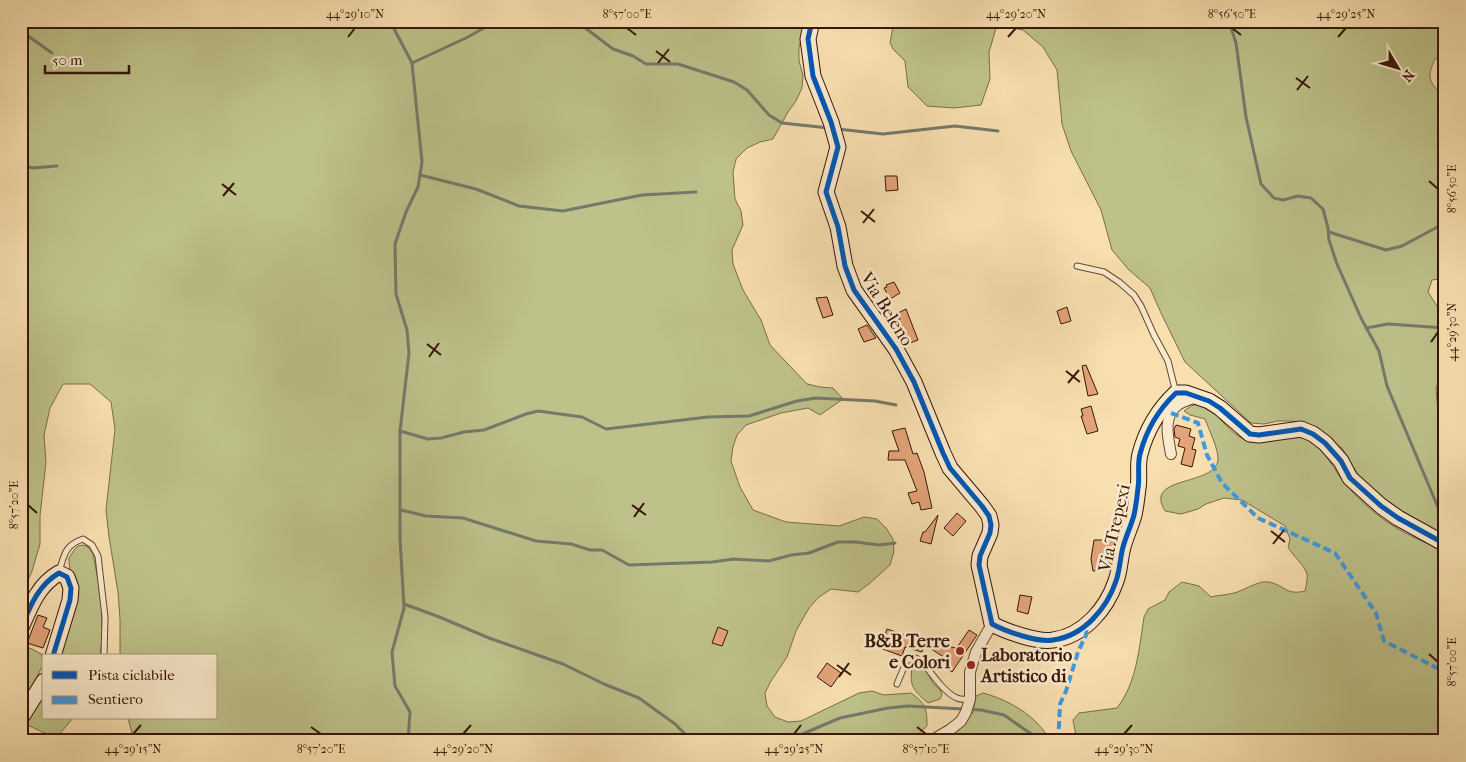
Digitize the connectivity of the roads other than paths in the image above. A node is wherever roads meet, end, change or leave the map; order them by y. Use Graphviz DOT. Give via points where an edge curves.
graph roads {
  1 [pos="812,21"];
  2 [pos="1077,266"];
  3 [pos="1176,393"];
  4 [pos="1198,396"];
  5 [pos="1171,454"];
  6 [pos="1445,544"];
  7 [pos="59,573"];
  8 [pos="992,624"];
  9 [pos="21,628"];
  10 [pos="54,654"];
  11 [pos="104,654"];
  12 [pos="42,684"];
  13 [pos="897,684"];
  14 [pos="970,699"];
  15 [pos="21,718"];
  16 [pos="931,741"];
  1 -- 8 [label="street, Via Beleno" via="808,39 813,76 838,148 826,192 838,226 845,266 854,290 896,349 914,382 950,468 989,516 990,533 979,565"];
  2 -- 3 [label="lane" via="1104,272 1134,295 1168,361"];
  3 -- 4 [label="street"];
  3 -- 8 [label="street, Via Trepexi" via="1161,408 1144,440 1139,456 1139,486 1134,515 1108,601 1096,616 1072,635 1052,641 1042,641"];
  4 -- 5 [label="street" via="1177,405 1171,413 1166,430"];
  4 -- 6 [label="street" via="1220,408 1250,434 1301,429 1313,434 1341,461 1350,478 1381,506"];
  7 -- 9 [label="street" via="50,578 33,600"];
  7 -- 10 [label="street" via="67,577 71,588"];
  7 -- 11 [label="lane" via="65,552 73,542 83,539 92,545 98,556 104,602"];
  8 -- 14 [label="street" via="976,652 970,672"];
  12 -- 15 [label="street"];
  13 -- 14 [label="lane" via="907,660 914,658 921,660 950,694 959,699"];
  14 -- 16 [label="street" via="961,721"];
}
